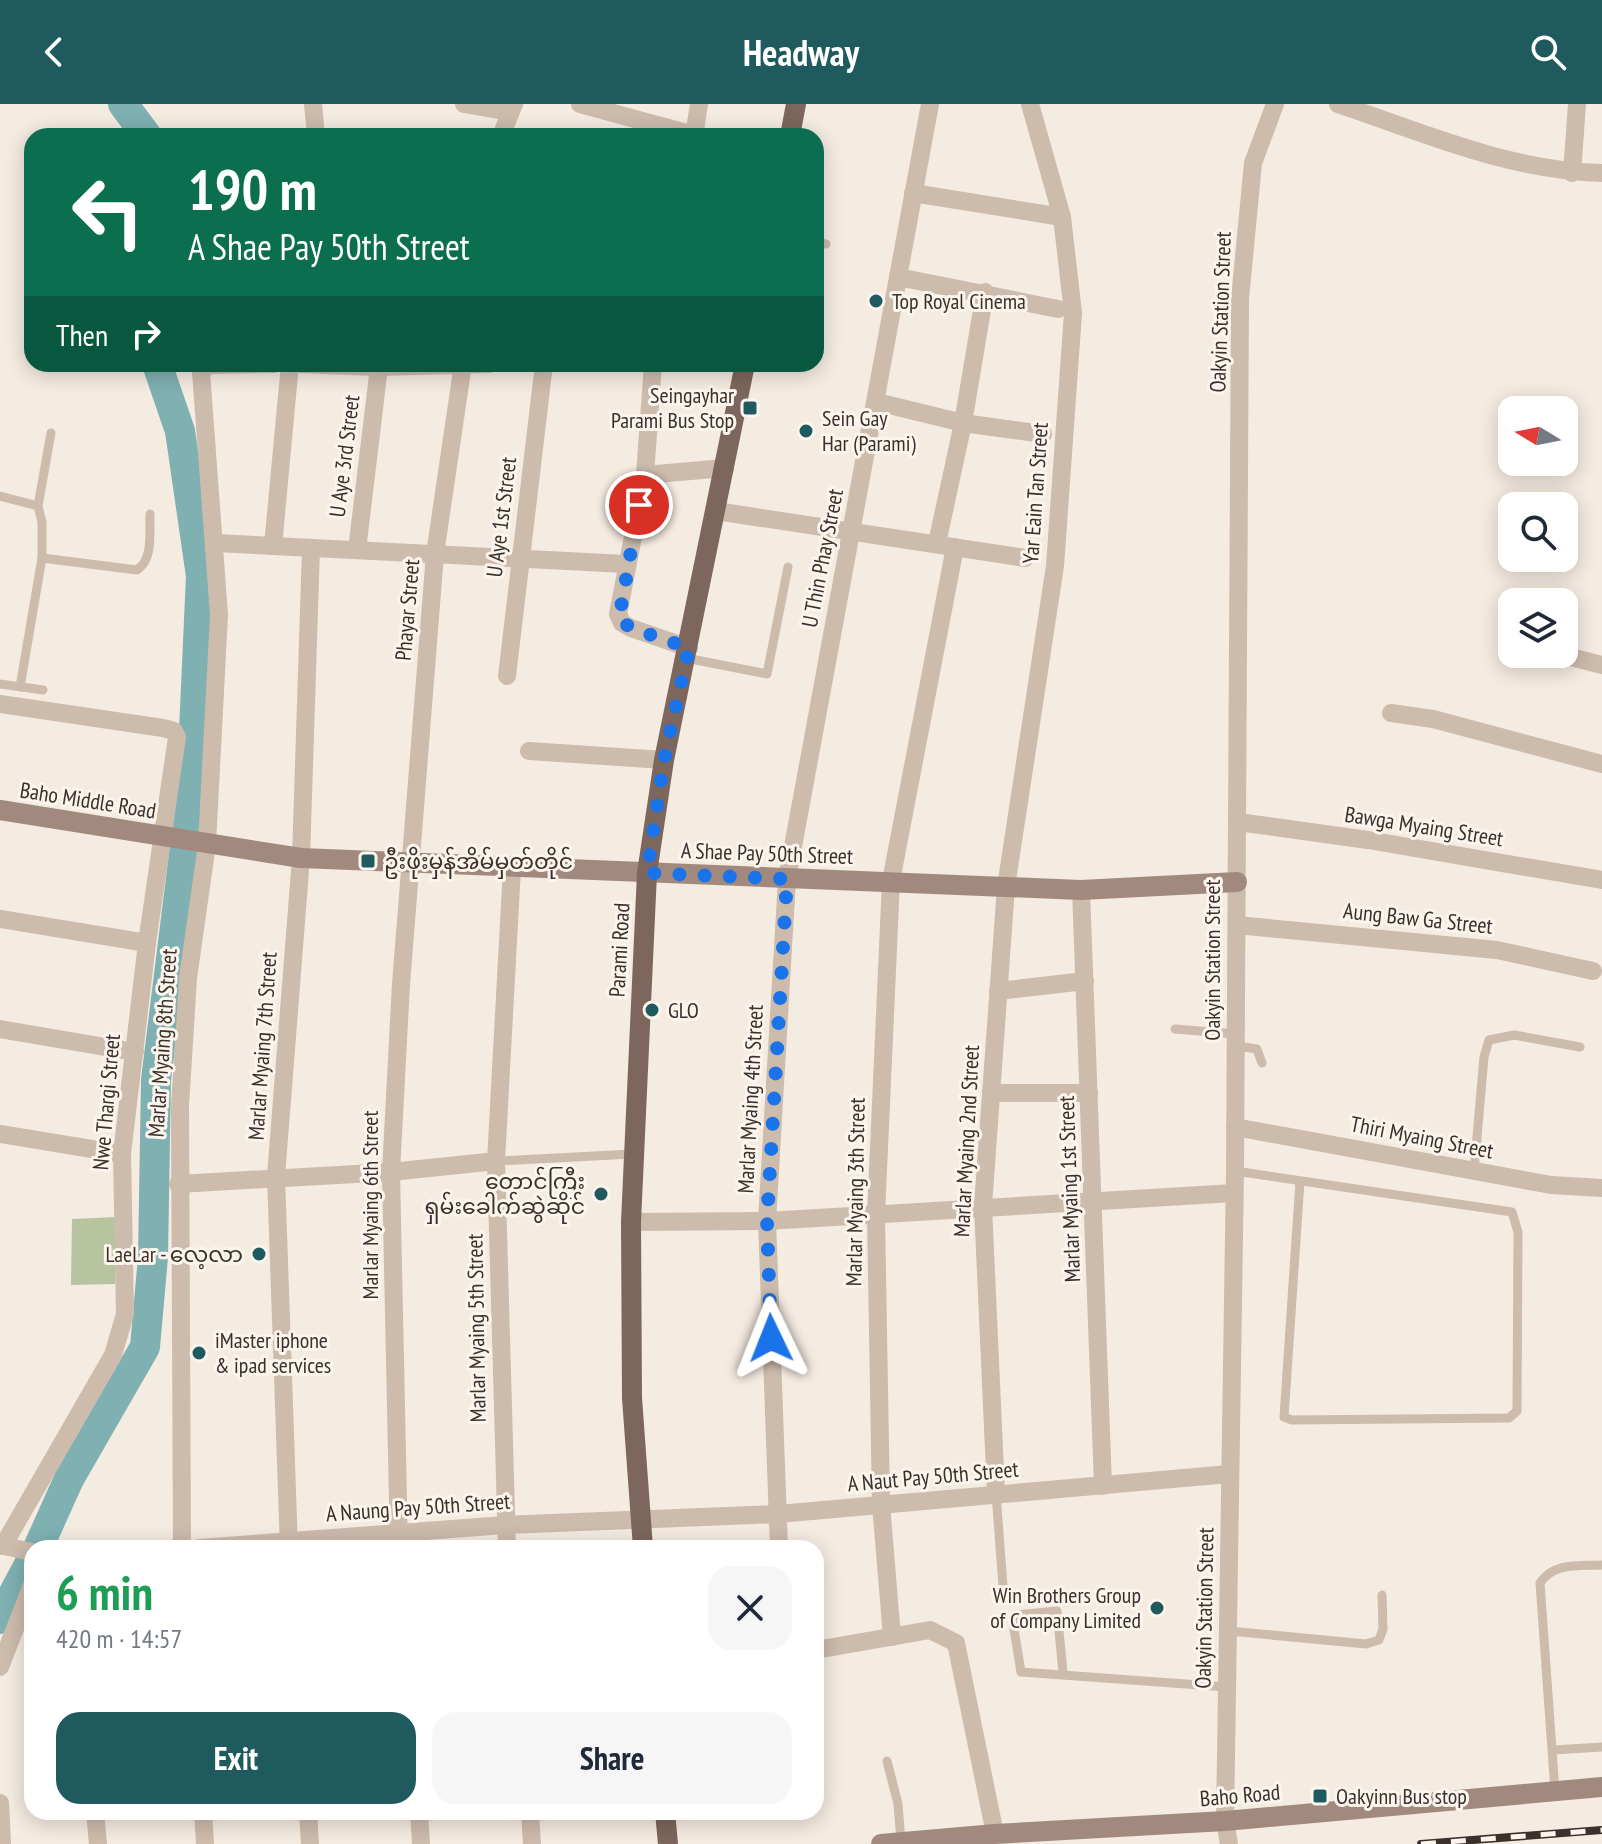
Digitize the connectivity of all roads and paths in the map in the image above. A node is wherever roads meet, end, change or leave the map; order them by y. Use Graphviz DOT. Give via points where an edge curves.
graph roads {
  1 [pos="313,104"];
  2 [pos="464,104"];
  3 [pos="580,104"];
  4 [pos="699,104"];
  5 [pos="796,104"];
  6 [pos="930,104"];
  7 [pos="1030,104"];
  8 [pos="1275,104"];
  9 [pos="1338,104"];
  10 [pos="1577,104"];
  11 [pos="512,108"];
  12 [pos="315,128"];
  13 [pos="504,128"];
  14 [pos="666,128"];
  15 [pos="695,128"];
  16 [pos="792,128"];
  17 [pos="1572,173"];
  18 [pos="1602,173"];
  19 [pos="913,193"];
  20 [pos="1062,217"];
  21 [pos="898,277"];
  22 [pos="985,292"];
  23 [pos="1058,309"];
  24 [pos="203,372"];
  25 [pos="289,372"];
  26 [pos="378,372"];
  27 [pos="461,372"];
  28 [pos="543,372"];
  29 [pos="652,372"];
  30 [pos="743,372"];
  31 [pos="877,402"];
  32 [pos="963,423"];
  33 [pos="51,433"];
  34 [pos="1043,434"];
  35 [pos="725,468"];
  36 [pos="645,475"];
  37 [pos="0,496"];
  38 [pos="38,506"];
  39 [pos="716,511"];
  40 [pos="150,514"];
  41 [pos="851,531"];
  42 [pos="216,543"];
  43 [pos="946,545"];
  44 [pos="273,546"];
  45 [pos="311,548"];
  46 [pos="357,550"];
  47 [pos="435,554"];
  48 [pos="42,558"];
  49 [pos="521,558"];
  50 [pos="1025,558"];
  51 [pos="626,564"];
  52 [pos="788,567"];
  53 [pos="688,653"];
  54 [pos="1578,659"];
  55 [pos="1602,665"];
  56 [pos="507,676"];
  57 [pos="0,684"];
  58 [pos="20,687"];
  59 [pos="43,690"];
  60 [pos="0,704"];
  61 [pos="1391,713"];
  62 [pos="529,751"];
  63 [pos="664,760"];
  64 [pos="1602,764"];
  65 [pos="0,810"];
  66 [pos="1238,822"];
  67 [pos="165,837"];
  68 [pos="204,844"];
  69 [pos="301,858"];
  70 [pos="410,862"];
  71 [pos="512,868"];
  72 [pos="647,873"];
  73 [pos="787,879"];
  74 [pos="1602,880"];
  75 [pos="891,881"];
  76 [pos="1237,882"];
  77 [pos="1006,887"];
  78 [pos="1081,890"];
  79 [pos="0,919"];
  80 [pos="1237,925"];
  81 [pos="147,943"];
  82 [pos="1593,971"];
  83 [pos="1085,981"];
  84 [pos="998,991"];
  85 [pos="0,1029"];
  86 [pos="1175,1029"];
  87 [pos="1236,1040"];
  88 [pos="1580,1047"];
  89 [pos="135,1052"];
  90 [pos="1262,1063"];
  91 [pos="991,1093"];
  92 [pos="1089,1093"];
  93 [pos="1235,1127"];
  94 [pos="0,1134"];
  95 [pos="122,1154"];
  96 [pos="632,1154"];
  97 [pos="496,1161"];
  98 [pos="1235,1171"];
  99 [pos="1474,1171"];
  100 [pos="391,1172"];
  101 [pos="276,1176"];
  102 [pos="1300,1181"];
  103 [pos="178,1184"];
  104 [pos="1602,1188"];
  105 [pos="1234,1193"];
  106 [pos="1094,1199"];
  107 [pos="983,1206"];
  108 [pos="876,1215"];
  109 [pos="767,1221"];
  110 [pos="631,1222"];
  111 [pos="1229,1474"];
  112 [pos="1103,1486"];
  113 [pos="996,1494"];
  114 [pos="881,1504"];
  115 [pos="778,1514"];
  116 [pos="640,1519"];
  117 [pos="505,1525"];
  118 [pos="182,1540"];
  119 [pos="288,1540"];
  120 [pos="398,1540"];
  121 [pos="506,1540"];
  122 [pos="642,1540"];
  123 [pos="779,1540"];
  124 [pos="14,1548"];
  125 [pos="1602,1565"];
  126 [pos="1382,1595"];
  127 [pos="1004,1599"];
  128 [pos="24,1606"];
  129 [pos="1229,1631"];
  130 [pos="892,1637"];
  131 [pos="824,1649"];
  132 [pos="0,1667"];
  133 [pos="1063,1672"];
  134 [pos="1227,1687"];
  135 [pos="1602,1747"];
  136 [pos="1553,1750"];
  137 [pos="887,1761"];
  138 [pos="1602,1787"];
  139 [pos="1555,1791"];
  140 [pos="0,1803"];
  141 [pos="96,1820"];
  142 [pos="204,1820"];
  143 [pos="308,1820"];
  144 [pos="420,1820"];
  145 [pos="530,1820"];
  146 [pos="666,1820"];
  147 [pos="1225,1821"];
  148 [pos="995,1834"];
  149 [pos="891,1843"];
  150 [pos="2,1844"];
  151 [pos="98,1844"];
  152 [pos="205,1844"];
  153 [pos="310,1844"];
  154 [pos="421,1844"];
  155 [pos="532,1844"];
  156 [pos="668,1844"];
  157 [pos="1229,1844"];
  1 -- 12 [label="street"];
  2 -- 11 [label="street"];
  3 -- 14 [label="street"];
  4 -- 15 [label="street"];
  5 -- 16 [label="main road"];
  6 -- 19 [label="street, U Thin Phay Street"];
  7 -- 20 [label="street, Yar Eain Tan Street"];
  8 -- 66 [label="street, Oakyin Station Street" via="1253,163 1240,299"];
  9 -- 17 [label="street" via="1508,162"];
  10 -- 17 [label="street"];
  11 -- 13 [label="street"];
  17 -- 18 [label="street"];
  19 -- 20 [label="street"];
  19 -- 21 [label="street, U Thin Phay Street"];
  20 -- 77 [label="street, Yar Eain Tan Street" via="1073,313 1055,566"];
  21 -- 22 [label="street"];
  21 -- 31 [label="street, U Thin Phay Street"];
  22 -- 23 [label="street"];
  22 -- 32 [label="street, Marlar Myaing 3th Street"];
  24 -- 42 [label="street, Marlar Myaing 8th Street"];
  25 -- 44 [label="street"];
  26 -- 46 [label="street, U Aye 3rd Street"];
  27 -- 47 [label="street, Phayar Street"];
  28 -- 49 [label="street, U Aye 1st Street"];
  29 -- 36 [label="street"];
  30 -- 35 [label="main road, Parami Road"];
  31 -- 32 [label="street"];
  31 -- 41 [label="street, U Thin Phay Street"];
  32 -- 34 [label="street"];
  32 -- 43 [label="street, Marlar Myaing 3th Street"];
  33 -- 38 [label="lane"];
  35 -- 36 [label="street"];
  35 -- 39 [label="main road, Parami Road"];
  36 -- 51 [label="street"];
  37 -- 38 [label="lane"];
  38 -- 48 [label="lane"];
  39 -- 41 [label="street"];
  39 -- 53 [label="main road, Parami Road"];
  40 -- 48 [label="lane" via="149,552 137,570"];
  41 -- 43 [label="street"];
  41 -- 73 [label="street, U Thin Phay Street"];
  42 -- 44 [label="street"];
  42 -- 68 [label="street, Marlar Myaing 8th Street" via="219,615"];
  43 -- 50 [label="street"];
  43 -- 75 [label="street, Marlar Myaing 3th Street"];
  44 -- 45 [label="street"];
  45 -- 46 [label="street"];
  45 -- 69 [label="street, Marlar Myaing 7th Street"];
  46 -- 47 [label="street"];
  47 -- 49 [label="street"];
  47 -- 70 [label="street, Phayar Street"];
  48 -- 58 [label="lane"];
  49 -- 51 [label="street"];
  49 -- 56 [label="street, U Aye 1st Street"];
  51 -- 53 [label="street" via="619,619"];
  52 -- 53 [label="lane" via="767,674"];
  53 -- 63 [label="main road, Parami Road"];
  54 -- 55 [label="street"];
  57 -- 58 [label="lane"];
  58 -- 59 [label="lane"];
  60 -- 67 [label="street, Nwe Thargi Street" via="174,731"];
  61 -- 64 [label="street" via="1433,719"];
  62 -- 63 [label="street"];
  63 -- 72 [label="main road, Parami Road"];
  65 -- 67 [label="street, Baho Middle Road"];
  66 -- 74 [label="street, Bawga Myaing Street"];
  66 -- 76 [label="street, Oakyin Station Street"];
  67 -- 68 [label="street, Baho Middle Road"];
  67 -- 81 [label="street, Nwe Thargi Street"];
  68 -- 69 [label="street, A Shae Pay 50th Street"];
  68 -- 103 [label="street, Marlar Myaing 8th Street" via="188,978"];
  69 -- 70 [label="street, A Shae Pay 50th Street"];
  69 -- 101 [label="street, Marlar Myaing 7th Street"];
  70 -- 71 [label="street, A Shae Pay 50th Street"];
  70 -- 100 [label="street, Marlar Myaing 6th Street"];
  71 -- 72 [label="street, A Shae Pay 50th Street"];
  71 -- 97 [label="street, Marlar Myaing 5th Street"];
  72 -- 73 [label="street, A Shae Pay 50th Street"];
  72 -- 96 [label="main road, Parami Road"];
  73 -- 75 [label="street, A Shae Pay 50th Street"];
  73 -- 109 [label="street, Marlar Myaing 4th Street"];
  75 -- 77 [label="street, A Shae Pay 50th Street"];
  75 -- 108 [label="street, Marlar Myaing 3th Street"];
  76 -- 78 [label="street, A Shae Pay 50th Street"];
  76 -- 80 [label="street, Oakyin Station Street"];
  77 -- 78 [label="street, A Shae Pay 50th Street"];
  77 -- 84 [label="street, Marlar Myaing 2nd Street"];
  78 -- 83 [label="street, Marlar Myaing 1st Street"];
  79 -- 81 [label="street"];
  80 -- 82 [label="street, Aung Baw Ga Street" via="1497,950"];
  80 -- 87 [label="street, Oakyin Station Street"];
  81 -- 89 [label="street, Nwe Thargi Street"];
  83 -- 84 [label="street"];
  83 -- 92 [label="street, Marlar Myaing 1st Street"];
  84 -- 91 [label="street, Marlar Myaing 2nd Street"];
  85 -- 89 [label="street"];
  86 -- 87 [label="lane"];
  87 -- 90 [label="lane" via="1257,1049"];
  87 -- 93 [label="street, Oakyin Station Street"];
  88 -- 99 [label="lane" via="1514,1035 1489,1040"];
  89 -- 95 [label="street, Nwe Thargi Street"];
  91 -- 92 [label="street"];
  91 -- 107 [label="street, Marlar Myaing 2nd Street"];
  92 -- 106 [label="street, Marlar Myaing 1st Street"];
  93 -- 98 [label="street, Oakyin Station Street"];
  93 -- 99 [label="street, Thiri Myaing Street"];
  94 -- 95 [label="street"];
  95 -- 124 [label="street, Nwe Thargi Street" via="125,1314 113,1355"];
  96 -- 97 [label="lane"];
  96 -- 110 [label="main road, Parami Road"];
  97 -- 100 [label="street"];
  97 -- 117 [label="street, Marlar Myaing 5th Street"];
  98 -- 102 [label="lane"];
  98 -- 105 [label="street, Oakyin Station Street"];
  99 -- 104 [label="street, Thiri Myaing Street"];
  100 -- 101 [label="street"];
  100 -- 120 [label="street, Marlar Myaing 6th Street"];
  101 -- 103 [label="street"];
  101 -- 119 [label="street, Marlar Myaing 7th Street"];
  102 -- 102 [label="lane" via="1284,1417 1509,1418 1517,1411 1518,1232 1512,1212"];
  103 -- 118 [label="street, Marlar Myaing 8th Street"];
  105 -- 106 [label="street"];
  105 -- 111 [label="street, Oakyin Station Street"];
  106 -- 107 [label="street"];
  106 -- 112 [label="street, Marlar Myaing 1st Street"];
  107 -- 108 [label="street"];
  107 -- 113 [label="street, Marlar Myaing 2nd Street"];
  108 -- 109 [label="street"];
  108 -- 114 [label="street, Marlar Myaing 3th Street"];
  109 -- 110 [label="street"];
  109 -- 115 [label="street, Marlar Myaing 4th Street"];
  110 -- 116 [label="main road, Parami Road" via="632,1398"];
  111 -- 112 [label="street, A Naut Pay 50th Street"];
  111 -- 129 [label="street, Oakyin Station Street"];
  112 -- 113 [label="street, A Naut Pay 50th Street"];
  113 -- 114 [label="street, A Naut Pay 50th Street"];
  113 -- 127 [label="lane"];
  114 -- 115 [label="street, A Naut Pay 50th Street"];
  114 -- 130 [label="street, Marlar Myaing 3th Street"];
  115 -- 116 [label="street, A Naut Pay 50th Street"];
  115 -- 123 [label="street, Marlar Myaing 4th Street"];
  116 -- 117 [label="street, A Naung Pay 50th Street"];
  116 -- 122 [label="main road, Parami Road"];
  117 -- 120 [label="street, A Naung Pay 50th Street"];
  117 -- 121 [label="street, Marlar Myaing 5th Street"];
  125 -- 136 [label="lane" via="1560,1567 1546,1573 1540,1583"];
  126 -- 129 [label="lane" via="1383,1629 1379,1640 1366,1644"];
  128 -- 132 [label="street"];
  129 -- 134 [label="street, Oakyin Station Street"];
  130 -- 131 [label="street"];
  130 -- 148 [label="street" via="930,1630 956,1643"];
  133 -- 133 [label="lane" via="1021,1672 1015,1615 1057,1611"];
  133 -- 134 [label="lane"];
  134 -- 147 [label="street, Oakyin Station Street"];
  135 -- 136 [label="lane"];
  136 -- 139 [label="lane"];
  137 -- 149 [label="lane" via="898,1804"];
  138 -- 139 [label="street, Baho Road"];
  139 -- 147 [label="street, Baho Road"];
  140 -- 150 [label="street"];
  141 -- 151 [label="street"];
  142 -- 152 [label="street"];
  143 -- 153 [label="street"];
  144 -- 154 [label="street"];
  145 -- 155 [label="street"];
  146 -- 156 [label="main road"];
  147 -- 148 [label="street, Baho Road"];
  147 -- 157 [label="street, Oakyin Station Street"];
  148 -- 149 [label="street, Baho Road"];
}
